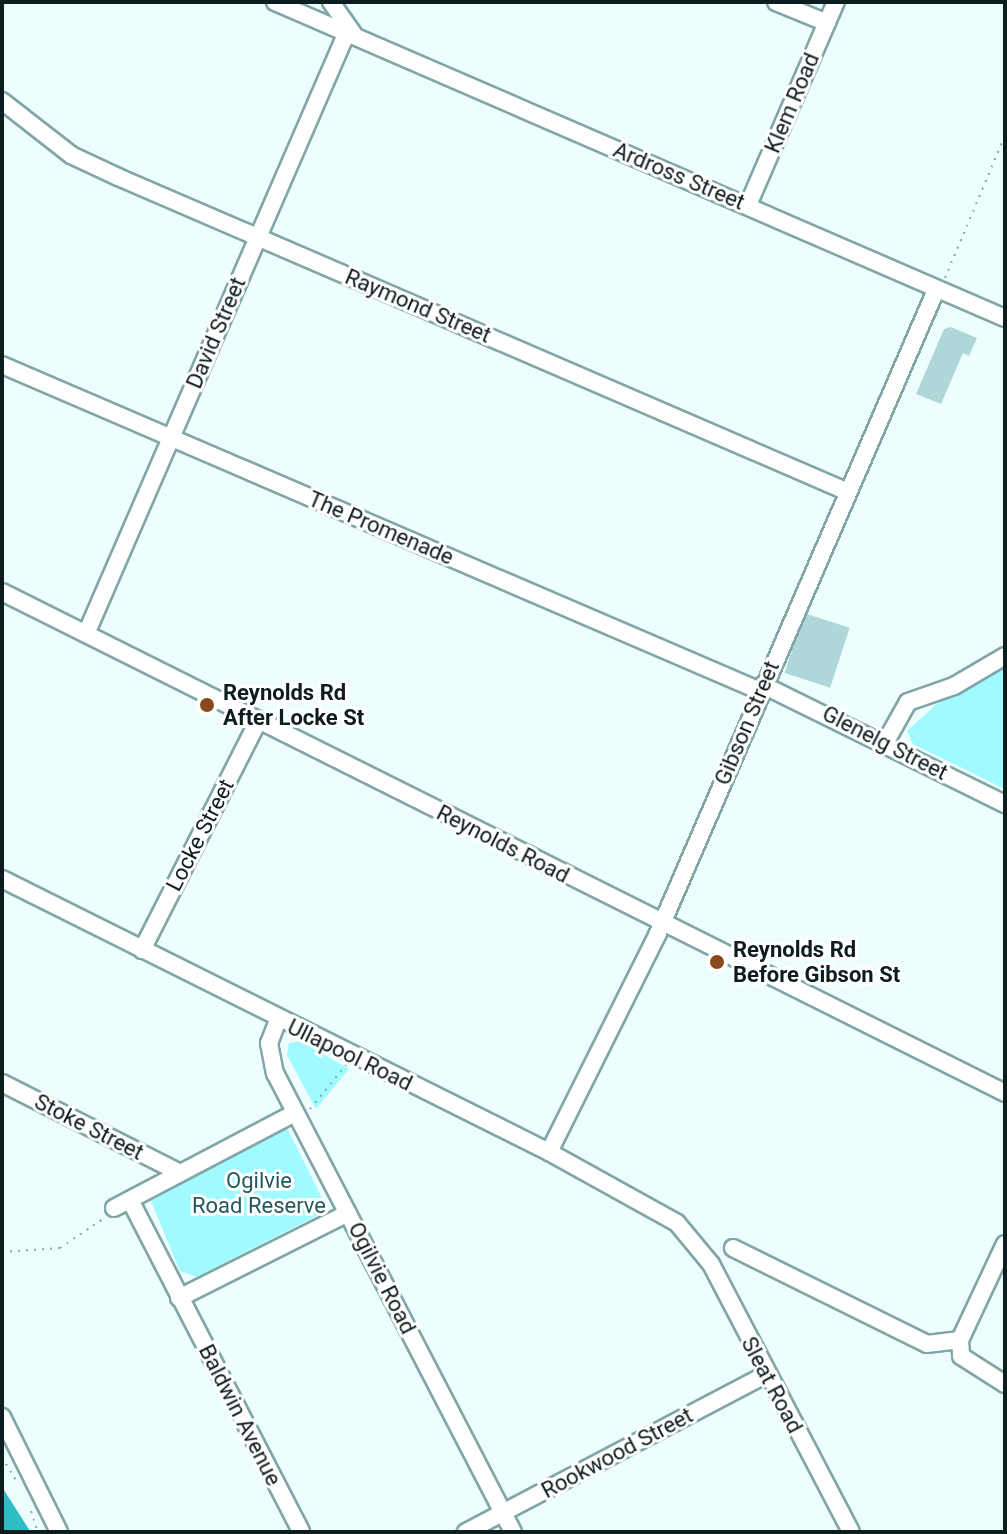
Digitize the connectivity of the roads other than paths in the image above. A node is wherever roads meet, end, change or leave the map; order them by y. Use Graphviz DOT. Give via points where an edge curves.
graph roads {
  1 [pos="275,2"];
  2 [pos="331,2"];
  3 [pos="776,2"];
  4 [pos="836,2"];
  5 [pos="827,23"];
  6 [pos="350,33"];
  7 [pos="2,101"];
  8 [pos="748,205"];
  9 [pos="257,236"];
  10 [pos="937,290"];
  11 [pos="1005,318"];
  12 [pos="2,365"];
  13 [pos="172,438"];
  14 [pos="846,491"];
  15 [pos="2,592"];
  16 [pos="86,634"];
  17 [pos="1005,656"];
  18 [pos="762,688"];
  19 [pos="258,721"];
  20 [pos="885,743"];
  21 [pos="1005,804"];
  22 [pos="2,879"];
  23 [pos="662,923"];
  24 [pos="142,950"];
  25 [pos="278,1020"];
  26 [pos="2,1083"];
  27 [pos="1005,1093"];
  28 [pos="302,1111"];
  29 [pos="549,1152"];
  30 [pos="176,1171"];
  31 [pos="130,1200"];
  32 [pos="114,1208"];
  33 [pos="348,1213"];
  34 [pos="693,1238"];
  35 [pos="1005,1244"];
  36 [pos="733,1248"];
  37 [pos="179,1298"];
  38 [pos="960,1340"];
  39 [pos="767,1374"];
  40 [pos="1005,1384"];
  41 [pos="2,1417"];
  42 [pos="503,1513"];
  43 [pos="59,1532"];
  44 [pos="301,1532"];
  45 [pos="466,1532"];
  46 [pos="513,1532"];
  47 [pos="851,1532"];
  1 -- 6 [label="street, Ardross Street"];
  2 -- 6 [label="street"];
  3 -- 5 [label="street"];
  4 -- 5 [label="street, Klem Road"];
  5 -- 8 [label="street, Klem Road"];
  6 -- 8 [label="street, Ardross Street"];
  6 -- 9 [label="street, David Street"];
  7 -- 9 [label="street, Raymond Street" via="71,155"];
  8 -- 10 [label="street, Ardross Street"];
  9 -- 13 [label="street, David Street"];
  9 -- 14 [label="street, Raymond Street"];
  10 -- 11 [label="street, Ardross Street"];
  10 -- 14 [label="street, Gibson Street"];
  12 -- 13 [label="street, The Promenade"];
  13 -- 16 [label="street, David Street"];
  13 -- 18 [label="street, The Promenade"];
  14 -- 18 [label="street, Gibson Street"];
  15 -- 16 [label="street, Reynolds Road"];
  16 -- 19 [label="street, Reynolds Road"];
  17 -- 20 [label="street" via="954,686 908,702"];
  18 -- 20 [label="street, Glenelg Street"];
  18 -- 23 [label="street, Gibson Street"];
  19 -- 23 [label="street, Reynolds Road"];
  19 -- 24 [label="street, Locke Street"];
  20 -- 21 [label="street, Glenelg Street"];
  22 -- 24 [label="street, Ullapool Road"];
  23 -- 27 [label="street, Reynolds Road"];
  23 -- 29 [label="street, Gibson Street"];
  24 -- 25 [label="street, Ullapool Road"];
  25 -- 28 [label="street, Ogilvie Road" via="271,1062"];
  25 -- 29 [label="street, Ullapool Road"];
  26 -- 30 [label="street, Stoke Street"];
  28 -- 30 [label="street"];
  28 -- 33 [label="street, Ogilvie Road"];
  29 -- 34 [label="street, Ullapool Road"];
  30 -- 31 [label="street"];
  31 -- 32 [label="street"];
  31 -- 37 [label="street, Baldwin Avenue"];
  33 -- 37 [label="street"];
  33 -- 42 [label="street, Ogilvie Road"];
  34 -- 39 [label="street, Sleat Road"];
  35 -- 38 [label="street"];
  36 -- 38 [label="street" via="927,1344"];
  37 -- 44 [label="street, Baldwin Avenue"];
  38 -- 40 [label="street" via="961,1356"];
  39 -- 42 [label="street, Rookwood Street"];
  39 -- 47 [label="street, Sleat Road"];
  41 -- 43 [label="street"];
  42 -- 45 [label="street, Rookwood Street"];
  42 -- 46 [label="street, Ogilvie Road"];
}
